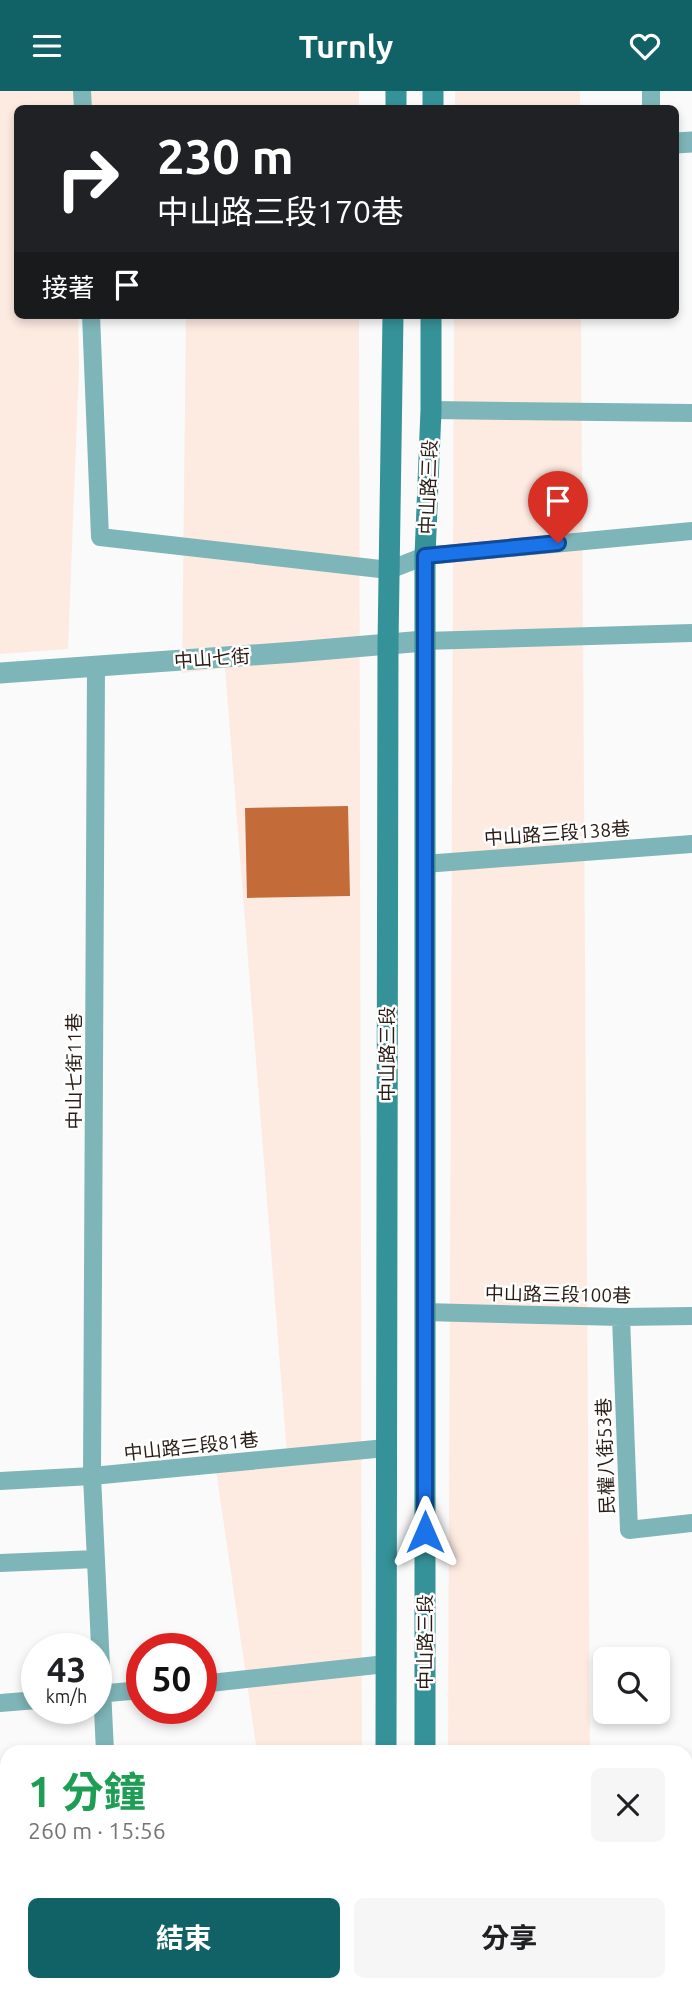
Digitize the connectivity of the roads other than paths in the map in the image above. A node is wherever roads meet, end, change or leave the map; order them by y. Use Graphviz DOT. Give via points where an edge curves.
graph roads {
  1 [pos="91,319"];
  2 [pos="393,319"];
  3 [pos="431,319"];
  4 [pos="431,410"];
  5 [pos="692,413"];
  6 [pos="692,531"];
  7 [pos="425,556"];
  8 [pos="389,570"];
  9 [pos="692,633"];
  10 [pos="424,641"];
  11 [pos="387,644"];
  12 [pos="96,666"];
  13 [pos="0,673"];
  14 [pos="692,844"];
  15 [pos="424,864"];
  16 [pos="424,1312"];
  17 [pos="692,1316"];
  18 [pos="621,1317"];
  19 [pos="386,1448"];
  20 [pos="92,1476"];
  21 [pos="0,1481"];
  22 [pos="692,1523"];
  23 [pos="96,1559"];
  24 [pos="0,1563"];
  25 [pos="98,1633"];
  26 [pos="386,1664"];
  27 [pos="217,1681"];
  28 [pos="21,1701"];
  29 [pos="0,1703"];
  30 [pos="102,1724"];
  31 [pos="104,1745"];
  32 [pos="386,1745"];
  33 [pos="425,1745"];
  1 -- 8 [label="lane" via="100,537"];
  2 -- 8 [label="main road, 中山路三段"];
  3 -- 4 [label="main road, 中山路三段"];
  4 -- 5 [label="lane"];
  4 -- 7 [label="main road, 中山路三段"];
  6 -- 7 [label="lane"];
  7 -- 8 [label="lane"];
  7 -- 10 [label="main road, 中山路三段"];
  8 -- 11 [label="main road, 中山路三段"];
  9 -- 10 [label="lane"];
  10 -- 11 [label="street, 中山七街"];
  10 -- 15 [label="main road, 中山路三段"];
  11 -- 12 [label="street, 中山七街"];
  11 -- 19 [label="main road, 中山路三段"];
  12 -- 13 [label="street, 中山七街"];
  12 -- 20 [label="lane, 中山七街11巷"];
  14 -- 15 [label="lane, 中山路三段138巷"];
  15 -- 16 [label="main road, 中山路三段"];
  16 -- 18 [label="lane, 中山路三段100巷"];
  16 -- 33 [label="main road, 中山路三段"];
  17 -- 18 [label="lane, 中山路三段100巷"];
  18 -- 22 [label="lane, 民權八街53巷" via="629,1530"];
  19 -- 20 [label="lane, 中山路三段81巷"];
  19 -- 26 [label="main road, 中山路三段"];
  20 -- 21 [label="lane, 中山路三段81巷"];
  20 -- 23 [label="lane, 中山七街11巷"];
  23 -- 24 [label="lane"];
  23 -- 25 [label="lane, 中山七街11巷"];
  26 -- 27 [label="lane"];
  26 -- 32 [label="main road, 中山路三段"];
  28 -- 29 [label="lane"];
  30 -- 31 [label="lane, 中山七街11巷"];
}
